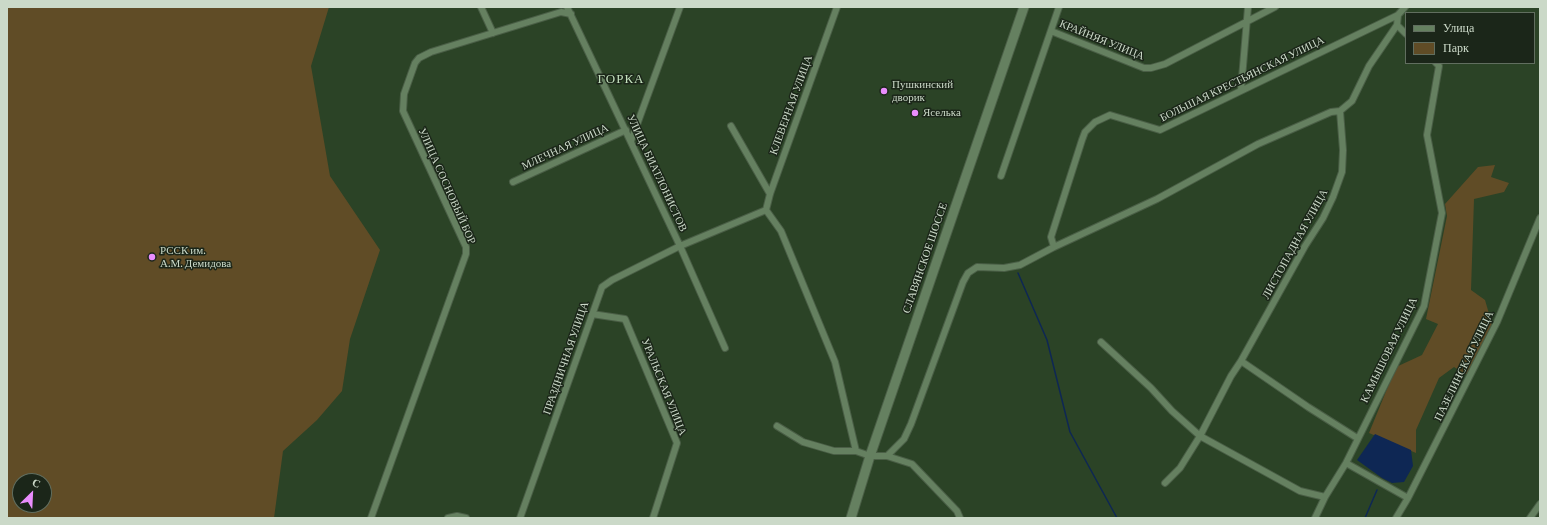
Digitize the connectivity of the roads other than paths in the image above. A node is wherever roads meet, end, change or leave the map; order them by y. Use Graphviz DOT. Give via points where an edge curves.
graph roads {
  1 [pos="480,7"];
  2 [pos="567,7"];
  3 [pos="680,7"];
  4 [pos="837,7"];
  5 [pos="1024,7"];
  6 [pos="1059,7"];
  7 [pos="1248,7"];
  8 [pos="1275,7"];
  9 [pos="1405,7"];
  10 [pos="571,14"];
  11 [pos="1398,14"];
  12 [pos="1248,21"];
  13 [pos="1397,25"];
  14 [pos="1051,30"];
  15 [pos="493,33"];
  16 [pos="1405,33"];
  17 [pos="1437,64"];
  18 [pos="1241,90"];
  19 [pos="1340,111"];
  20 [pos="731,126"];
  21 [pos="626,130"];
  22 [pos="631,141"];
  23 [pos="1001,176"];
  24 [pos="513,182"];
  25 [pos="770,194"];
  26 [pos="766,210"];
  27 [pos="1540,218"];
  28 [pos="680,246"];
  29 [pos="1054,246"];
  30 [pos="592,314"];
  31 [pos="1101,342"];
  32 [pos="725,348"];
  33 [pos="1241,361"];
  34 [pos="777,426"];
  35 [pos="1200,436"];
  36 [pos="1357,438"];
  37 [pos="856,451"];
  38 [pos="870,456"];
  39 [pos="887,456"];
  40 [pos="1346,463"];
  41 [pos="1165,483"];
  42 [pos="1326,497"];
  43 [pos="1408,498"];
  44 [pos="1540,504"];
  45 [pos="371,518"];
  46 [pos="448,518"];
  47 [pos="466,518"];
  48 [pos="520,518"];
  49 [pos="653,518"];
  50 [pos="851,518"];
  51 [pos="960,518"];
  52 [pos="1316,518"];
  53 [pos="1396,518"];
  54 [pos="1530,518"];
  1 -- 15 [label="street"];
  2 -- 10 [label="street, УЛИЦА БИАТЛОНИСТОВ"];
  3 -- 22 [label="street"];
  4 -- 25 [label="street, КЛЕВЕРНАЯ УЛИЦА"];
  5 -- 38 [label="main road, СЛАВЯНСКОЕ ШОССЕ"];
  6 -- 14 [label="street"];
  7 -- 12 [label="street"];
  8 -- 12 [label="street, КРАЙНЯЯ УЛИЦА"];
  9 -- 11 [label="street, БОЛЬШАЯ КРЕСТЬЯНСКАЯ УЛИЦА"];
  10 -- 15 [label="street, УЛИЦА СОСНОВЫЙ БОР" via="561,12"];
  10 -- 21 [label="street, УЛИЦА БИАТЛОНИСТОВ"];
  11 -- 13 [label="street"];
  11 -- 18 [label="street, БОЛЬШАЯ КРЕСТЬЯНСКАЯ УЛИЦА"];
  12 -- 14 [label="street, КРАЙНЯЯ УЛИЦА" via="1165,64 1151,68 1144,68"];
  12 -- 18 [label="street"];
  13 -- 16 [label="street"];
  13 -- 19 [label="street" via="1369,66 1352,101"];
  14 -- 23 [label="street"];
  15 -- 45 [label="street, УЛИЦА СОСНОВЫЙ БОР" via="419,58 404,94 402,111 466,247 466,254"];
  17 -- 36 [label="street, КАМЫШОВАЯ УЛИЦА" via="1439,66 1427,135 1442,213 1424,306"];
  18 -- 29 [label="street, БОЛЬШАЯ КРЕСТЬЯНСКАЯ УЛИЦА" via="1160,130 1110,115 1095,122 1085,132 1068,182 1051,237"];
  19 -- 29 [label="street" via="1331,112 1258,144 1157,199"];
  19 -- 33 [label="street, ЛИСТОПАДНАЯ УЛИЦА" via="1342,172 1338,187"];
  20 -- 25 [label="street"];
  21 -- 22 [label="street, УЛИЦА БИАТЛОНИСТОВ"];
  21 -- 24 [label="street, МЛЕЧНАЯ УЛИЦА"];
  22 -- 28 [label="street, УЛИЦА БИАТЛОНИСТОВ"];
  25 -- 26 [label="street, КЛЕВЕРНАЯ УЛИЦА"];
  26 -- 28 [label="street, ПРАЗДНИЧНАЯ УЛИЦА"];
  26 -- 37 [label="street" via="781,231 835,362"];
  27 -- 43 [label="street, ПАЗЕЛИНСКАЯ УЛИЦА" via="1497,322"];
  28 -- 30 [label="street, ПРАЗДНИЧНАЯ УЛИЦА" via="602,287"];
  28 -- 32 [label="street, УЛИЦА БИАТЛОНИСТОВ"];
  29 -- 39 [label="street" via="1020,265 1004,268 977,267 968,273 904,439"];
  30 -- 48 [label="street, ПРАЗДНИЧНАЯ УЛИЦА"];
  30 -- 49 [label="street, УРАЛЬСКАЯ УЛИЦА" via="625,319 677,443"];
  31 -- 35 [label="street"];
  33 -- 35 [label="street, ЛИСТОПАДНАЯ УЛИЦА"];
  33 -- 36 [label="street"];
  34 -- 37 [label="street" via="803,442 834,451"];
  35 -- 41 [label="street, ЛИСТОПАДНАЯ УЛИЦА" via="1180,468"];
  35 -- 42 [label="street" via="1300,491"];
  36 -- 40 [label="street, КАМЫШОВАЯ УЛИЦА"];
  37 -- 38 [label="street"];
  38 -- 39 [label="street"];
  38 -- 50 [label="main road, СЛАВЯНСКОЕ ШОССЕ"];
  39 -- 51 [label="street" via="912,464"];
  40 -- 42 [label="street, КАМЫШОВАЯ УЛИЦА"];
  40 -- 43 [label="street"];
  42 -- 52 [label="street, КАМЫШОВАЯ УЛИЦА"];
  43 -- 53 [label="street, ПАЗЕЛИНСКАЯ УЛИЦА"];
  44 -- 54 [label="street"];
  46 -- 47 [label="street"];
}
